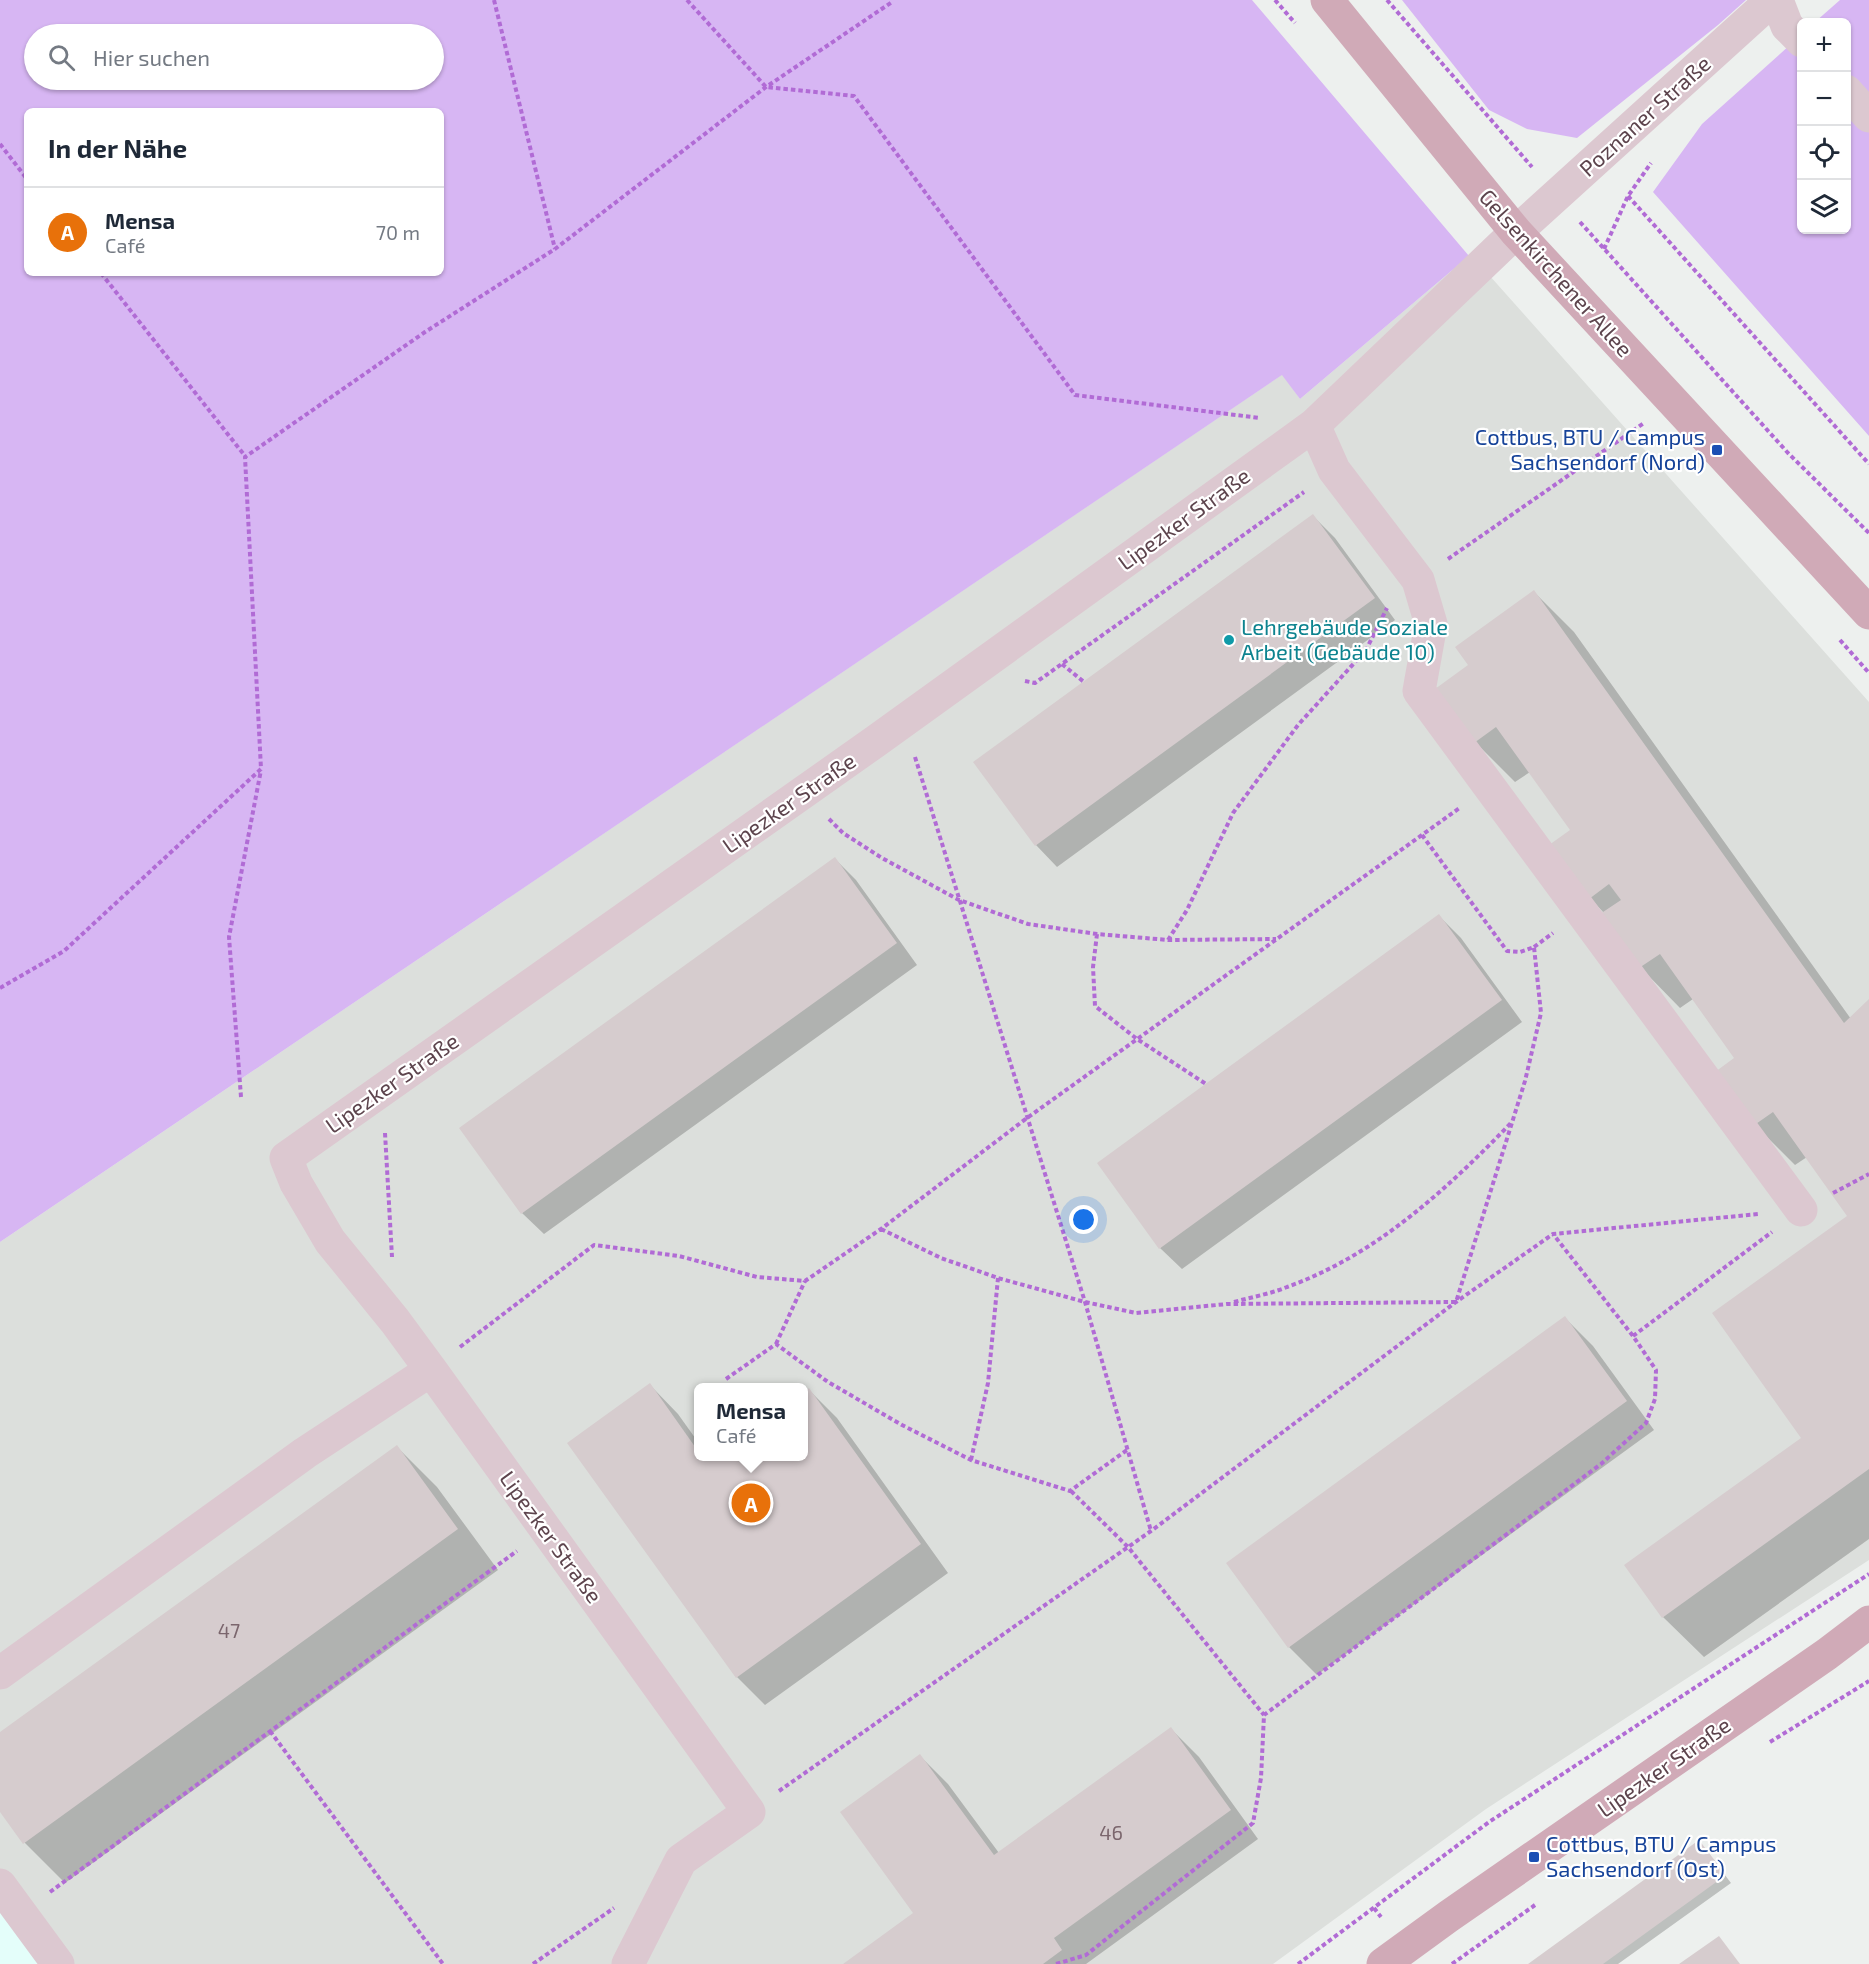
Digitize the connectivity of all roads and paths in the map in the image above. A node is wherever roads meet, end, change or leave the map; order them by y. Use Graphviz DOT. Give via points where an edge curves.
graph roads {
  1 [pos="494,0"];
  2 [pos="687,0"];
  3 [pos="1327,0"];
  4 [pos="1387,0"];
  5 [pos="1774,0"];
  6 [pos="892,2"];
  7 [pos="1797,36"];
  8 [pos="766,87"];
  9 [pos="1851,96"];
  10 [pos="1869,116"];
  11 [pos="0,144"];
  12 [pos="24,175"];
  13 [pos="1557,196"];
  14 [pos="1628,196"];
  15 [pos="1516,232"];
  16 [pos="555,249"];
  17 [pos="103,276"];
  18 [pos="1645,423"];
  19 [pos="1314,425"];
  20 [pos="245,457"];
  21 [pos="1869,464"];
  22 [pos="1869,533"];
  23 [pos="1798,535"];
  24 [pos="1418,580"];
  25 [pos="1869,593"];
  26 [pos="1869,613"];
  27 [pos="1062,664"];
  28 [pos="1084,682"];
  29 [pos="914,753"];
  30 [pos="261,769"];
  31 [pos="1489,787"];
  32 [pos="826,816"];
  33 [pos="1422,834"];
  34 [pos="960,900"];
  35 [pos="1096,934"];
  36 [pos="1277,939"];
  37 [pos="1168,940"];
  38 [pos="0,988"];
  39 [pos="1137,1039"];
  40 [pos="1206,1084"];
  41 [pos="241,1097"];
  42 [pos="1027,1118"];
  43 [pos="1511,1123"];
  44 [pos="385,1132"];
  45 [pos="1869,1174"];
  46 [pos="1801,1210"];
  47 [pos="881,1229"];
  48 [pos="1553,1234"];
  49 [pos="392,1262"];
  50 [pos="998,1278"];
  51 [pos="805,1281"];
  52 [pos="1085,1302"];
  53 [pos="1456,1302"];
  54 [pos="1227,1304"];
  55 [pos="1633,1336"];
  56 [pos="776,1344"];
  57 [pos="431,1370"];
  58 [pos="726,1379"];
  59 [pos="1127,1450"];
  60 [pos="971,1460"];
  61 [pos="1070,1491"];
  62 [pos="546,1529"];
  63 [pos="1151,1531"];
  64 [pos="1128,1547"];
  65 [pos="1869,1574"];
  66 [pos="1869,1622"];
  67 [pos="1869,1636"];
  68 [pos="1827,1654"];
  69 [pos="0,1673"];
  70 [pos="1869,1682"];
  71 [pos="1264,1715"];
  72 [pos="270,1731"];
  73 [pos="1762,1747"];
  74 [pos="749,1812"];
  75 [pos="0,1885"];
  76 [pos="1544,1899"];
  77 [pos="616,1906"];
  78 [pos="1374,1908"];
  79 [pos="21,1914"];
  80 [pos="1381,1917"];
  81 [pos="58,1964"];
  82 [pos="443,1964"];
  83 [pos="533,1964"];
  84 [pos="628,1964"];
  85 [pos="1056,1964"];
  86 [pos="1298,1964"];
  87 [pos="1383,1964"];
  88 [pos="1452,1964"];
  1 -- 16 [label="path"];
  2 -- 8 [label="path"];
  3 -- 15 [label="main road, Gelsenkirchener Allee"];
  4 -- 13 [label="path"];
  5 -- 7 [label="street" via="1787,26"];
  5 -- 13 [label="street, Poznaner Straße"];
  6 -- 8 [label="path"];
  8 -- 16 [label="path"];
  8 -- 19 [label="path" via="854,96 1075,395"];
  9 -- 10 [label="street"];
  11 -- 12 [label="path"];
  13 -- 15 [label="street, Poznaner Straße"];
  13 -- 22 [label="path" via="1788,453"];
  14 -- 21 [label="path"];
  15 -- 19 [label="street, Poznaner Straße"];
  15 -- 23 [label="main road, Gelsenkirchener Allee"];
  16 -- 20 [label="path" via="425,332"];
  17 -- 20 [label="path"];
  18 -- 24 [label="path"];
  19 -- 24 [label="street" via="1334,470"];
  19 -- 57 [label="street, Lipezker Straße" via="876,741 286,1158 330,1241"];
  20 -- 30 [label="path"];
  23 -- 25 [label="main road, Gelsenkirchener Allee"];
  23 -- 26 [label="main road, Gelsenkirchener Allee"];
  24 -- 31 [label="street" via="1431,624 1419,691"];
  24 -- 37 [label="path" via="1393,598 1366,650 1298,725 1233,813 1187,910"];
  27 -- 28 [label="path"];
  29 -- 34 [label="path"];
  30 -- 38 [label="path" via="64,951"];
  30 -- 41 [label="path" via="229,937"];
  31 -- 33 [label="path"];
  31 -- 46 [label="street"];
  32 -- 34 [label="path" via="843,833 882,858"];
  33 -- 36 [label="path"];
  33 -- 43 [label="path" via="1507,951 1534,947 1541,1013"];
  34 -- 35 [label="path" via="1028,924"];
  34 -- 42 [label="path"];
  35 -- 37 [label="path"];
  35 -- 39 [label="path" via="1095,1006"];
  36 -- 37 [label="path"];
  36 -- 39 [label="path"];
  39 -- 40 [label="path"];
  39 -- 42 [label="path"];
  42 -- 47 [label="path"];
  42 -- 52 [label="path"];
  43 -- 53 [label="path"];
  43 -- 54 [label="path" via="1414,1215 1349,1259 1288,1287"];
  44 -- 49 [label="path"];
  45 -- 46 [label="path"];
  46 -- 48 [label="path"];
  46 -- 55 [label="path"];
  47 -- 50 [label="path" via="941,1258"];
  47 -- 51 [label="path"];
  48 -- 53 [label="path"];
  48 -- 55 [label="path"];
  50 -- 52 [label="path"];
  50 -- 60 [label="path" via="988,1383"];
  51 -- 56 [label="path"];
  51 -- 57 [label="path" via="757,1277 679,1256 594,1245"];
  52 -- 54 [label="path" via="1136,1312"];
  52 -- 59 [label="path"];
  53 -- 54 [label="path"];
  53 -- 63 [label="path"];
  55 -- 71 [label="path" via="1656,1370 1655,1400 1646,1423 1601,1464"];
  56 -- 58 [label="path"];
  56 -- 60 [label="path" via="828,1382"];
  57 -- 62 [label="street, Lipezker Straße"];
  57 -- 69 [label="street" via="305,1453"];
  59 -- 61 [label="path"];
  59 -- 63 [label="path"];
  60 -- 61 [label="path"];
  61 -- 64 [label="path"];
  62 -- 72 [label="path"];
  62 -- 74 [label="street, Lipezker Straße"];
  63 -- 64 [label="path"];
  64 -- 71 [label="path"];
  64 -- 74 [label="path"];
  65 -- 78 [label="path" via="1489,1822"];
  66 -- 68 [label="main road, Lipezker Straße"];
  67 -- 68 [label="main road, Lipezker Straße"];
  68 -- 87 [label="main road, Lipezker Straße"];
  70 -- 73 [label="path"];
  71 -- 85 [label="path" via="1261,1778 1253,1823 1086,1955"];
  72 -- 79 [label="path"];
  72 -- 82 [label="path"];
  74 -- 84 [label="street" via="681,1860"];
  75 -- 79 [label="street"];
  76 -- 88 [label="path"];
  77 -- 83 [label="path"];
  78 -- 80 [label="path"];
  78 -- 86 [label="path"];
  79 -- 81 [label="street"];
}
